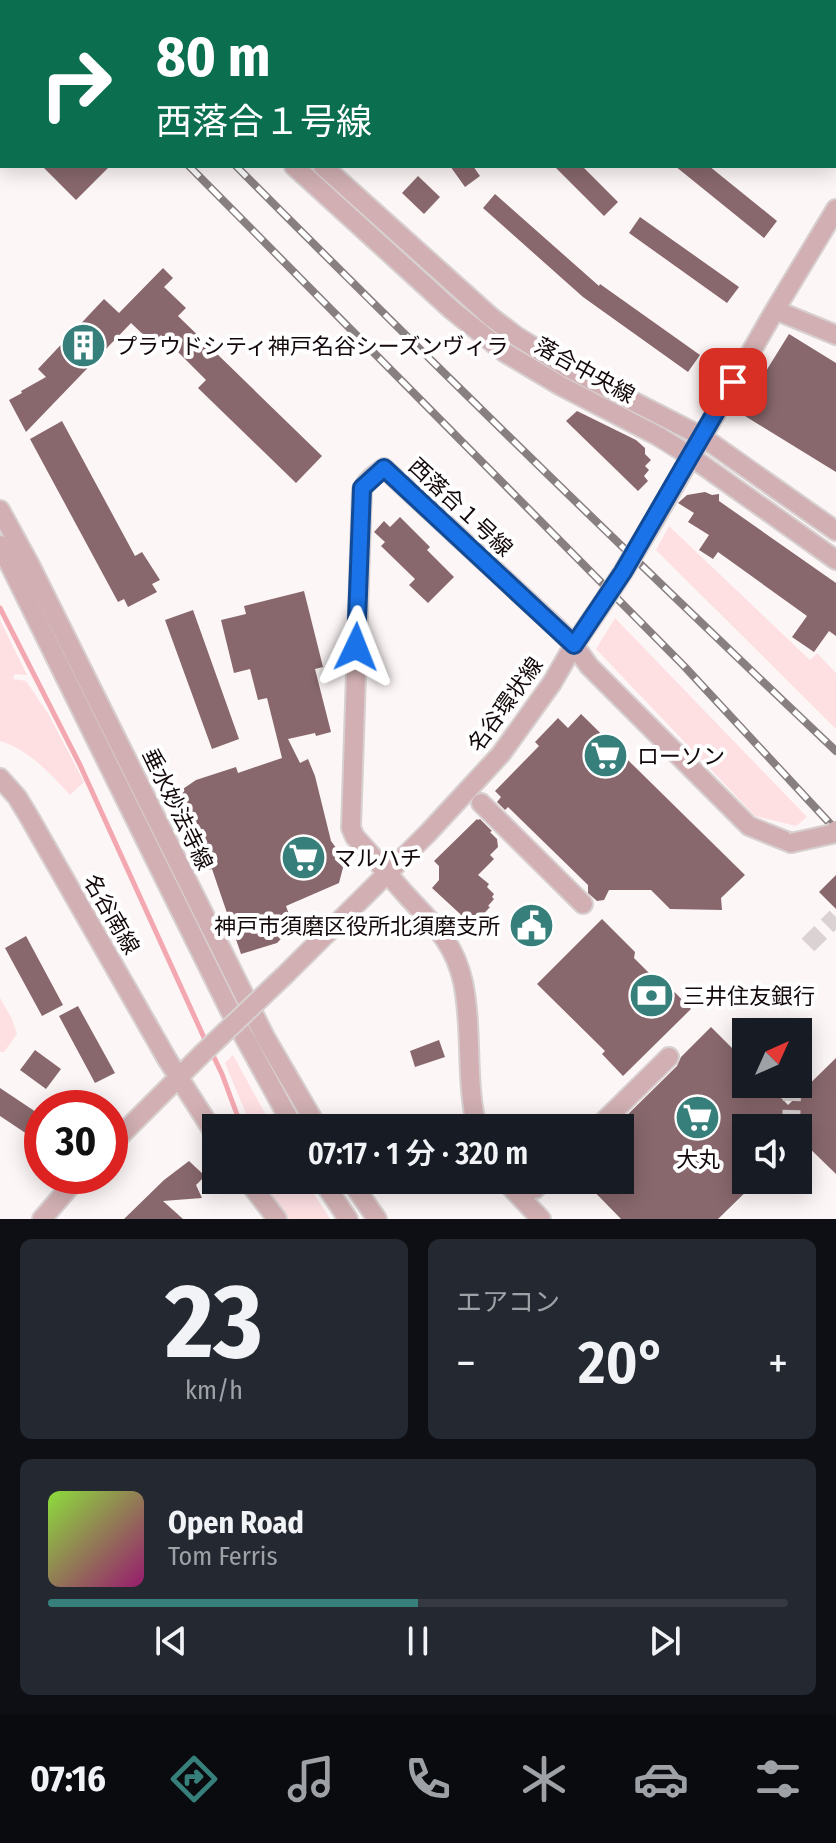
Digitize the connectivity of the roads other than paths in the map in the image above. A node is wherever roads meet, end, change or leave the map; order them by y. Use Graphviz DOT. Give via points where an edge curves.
graph roads {
  1 [pos="296,168"];
  2 [pos="325,168"];
  3 [pos="836,209"];
  4 [pos="775,310"];
  5 [pos="836,335"];
  6 [pos="701,436"];
  7 [pos="690,456"];
  8 [pos="0,510"];
  9 [pos="836,531"];
  10 [pos="0,545"];
  11 [pos="836,560"];
  12 [pos="578,640"];
  13 [pos="0,778"];
  14 [pos="481,803"];
  15 [pos="836,830"];
  16 [pos="388,873"];
  17 [pos="583,904"];
  18 [pos="669,1057"];
  19 [pos="179,1078"];
  20 [pos="202,1114"];
  21 [pos="286,1114"];
  22 [pos="310,1114"];
  23 [pos="475,1114"];
  24 [pos="611,1114"];
  25 [pos="128,1128"];
  26 [pos="64,1194"];
  27 [pos="258,1194"];
  28 [pos="331,1194"];
  29 [pos="360,1194"];
  30 [pos="517,1194"];
  31 [pos="42,1219"];
  32 [pos="277,1219"];
  33 [pos="348,1219"];
  34 [pos="377,1219"];
  35 [pos="541,1219"];
  1 -- 7 [label="street, 落合中央線" via="504,352"];
  2 -- 6 [label="street, 落合中央線" via="516,336"];
  3 -- 4 [label="street, 名谷環状線"];
  4 -- 5 [label="street"];
  4 -- 6 [label="street, 名谷環状線"];
  6 -- 7 [label="street, 名谷環状線"];
  6 -- 9 [label="street, 落合中央線"];
  7 -- 11 [label="street, 落合中央線"];
  7 -- 12 [label="street, 名谷環状線, bridge"];
  8 -- 22 [label="street, 垂水妙法寺線" via="265,1037"];
  10 -- 21 [label="street, 垂水妙法寺線" via="230,1011"];
  12 -- 15 [label="street, bridge" via="589,666 749,826 791,843"];
  12 -- 16 [label="street, 名谷環状線" via="512,741"];
  12 -- 16 [label="street, 西落合１号線" via="384,468 365,484 350,822 355,837"];
  13 -- 19 [label="street, 名谷南線" via="28,815"];
  14 -- 17 [label="street"];
  16 -- 19 [label="street, 名谷環状線, bridge"];
  16 -- 23 [label="street" via="454,954 468,1019"];
  18 -- 24 [label="street"];
  19 -- 20 [label="street, 名谷南線"];
  19 -- 25 [label="street, 名谷環状線"];
  26 -- 31 [label="street"];
  27 -- 32 [label="street"];
  28 -- 33 [label="street"];
  29 -- 34 [label="street"];
  30 -- 35 [label="street"];
}
